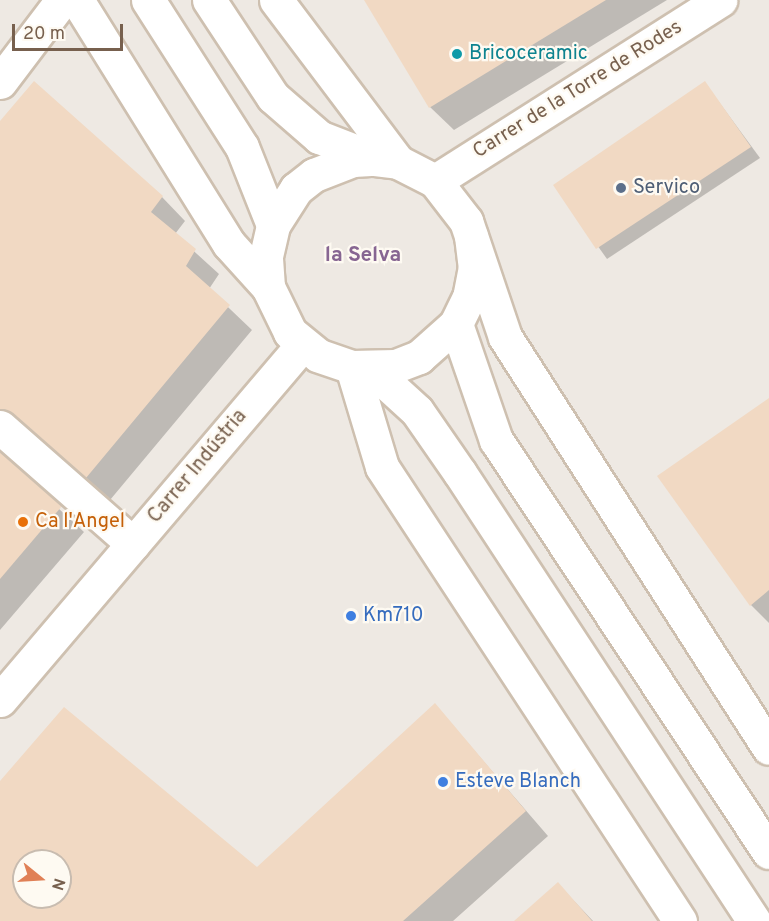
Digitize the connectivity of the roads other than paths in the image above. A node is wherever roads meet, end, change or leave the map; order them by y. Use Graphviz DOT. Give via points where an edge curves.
graph roads {
  1 [pos="62,0"];
  2 [pos="77,0"];
  3 [pos="148,0"];
  4 [pos="209,0"];
  5 [pos="276,0"];
  6 [pos="720,0"];
  7 [pos="0,82"];
  8 [pos="386,161"];
  9 [pos="435,181"];
  10 [pos="273,225"];
  11 [pos="471,236"];
  12 [pos="268,287"];
  13 [pos="456,324"];
  14 [pos="303,345"];
  15 [pos="361,368"];
  16 [pos="0,427"];
  17 [pos="133,544"];
  18 [pos="0,699"];
  19 [pos="769,748"];
  20 [pos="769,852"];
  21 [pos="680,921"];
  22 [pos="754,921"];
  1 -- 7 [label="main road"];
  2 -- 12 [label="main road" via="230,244"];
  3 -- 10 [label="main road" via="242,147"];
  4 -- 8 [label="main road" via="273,97 319,137"];
  5 -- 8 [label="main road"];
  6 -- 9 [label="main road, Carrer de la Torre de Rodes"];
  8 -- 9 [label="main road"];
  8 -- 10 [label="main road" via="353,160 314,176 297,189"];
  9 -- 11 [label="main road" via="458,206"];
  10 -- 12 [label="main road" via="266,256"];
  11 -- 13 [label="main road" via="473,277 469,297"];
  11 -- 19 [label="main road" via="505,337"];
  12 -- 14 [label="main road" via="281,319"];
  13 -- 15 [label="main road" via="419,357 395,366"];
  13 -- 20 [label="main road" via="496,440"];
  14 -- 15 [label="main road" via="318,355"];
  14 -- 17 [label="main road, Carrer Indústria"];
  15 -- 21 [label="main road" via="382,467"];
  15 -- 22 [label="main road" via="417,411"];
  16 -- 17 [label="main road"];
  17 -- 18 [label="main road, Carrer Indústria"];
}
